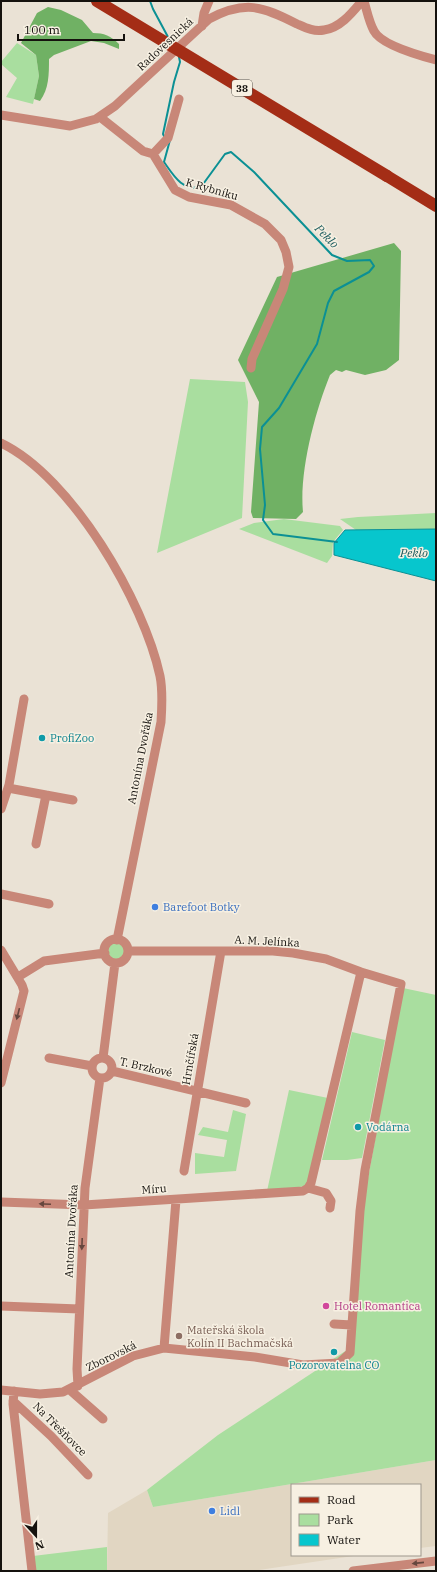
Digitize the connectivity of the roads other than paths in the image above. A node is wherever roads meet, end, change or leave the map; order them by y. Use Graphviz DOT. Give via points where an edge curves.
graph roads {
  1 [pos="97,1"];
  2 [pos="210,1"];
  3 [pos="363,1"];
  4 [pos="202,26"];
  5 [pos="436,60"];
  6 [pos="179,99"];
  7 [pos="1,115"];
  8 [pos="100,117"];
  9 [pos="153,154"];
  10 [pos="436,206"];
  11 [pos="251,368"];
  12 [pos="1,443"];
  13 [pos="24,699"];
  14 [pos="8,788"];
  15 [pos="46,795"];
  16 [pos="73,800"];
  17 [pos="1,809"];
  18 [pos="36,844"];
  19 [pos="1,894"];
  20 [pos="49,904"];
  21 [pos="117,940"];
  22 [pos="1,950"];
  23 [pos="128,951"];
  24 [pos="221,951"];
  25 [pos="105,953"];
  26 [pos="115,963"];
  27 [pos="361,972"];
  28 [pos="18,977"];
  29 [pos="401,984"];
  30 [pos="49,1058"];
  31 [pos="103,1058"];
  32 [pos="92,1066"];
  33 [pos="112,1071"];
  34 [pos="100,1078"];
  35 [pos="1,1083"];
  36 [pos="197,1091"];
  37 [pos="246,1103"];
  38 [pos="184,1171"];
  39 [pos="308,1188"];
  40 [pos="176,1200"];
  41 [pos="1,1202"];
  42 [pos="84,1206"];
  43 [pos="330,1208"];
  44 [pos="1,1306"];
  45 [pos="79,1309"];
  46 [pos="334,1324"];
  47 [pos="352,1325"];
  48 [pos="164,1348"];
  49 [pos="74,1388"];
  50 [pos="1,1390"];
  51 [pos="14,1391"];
  52 [pos="13,1401"];
  53 [pos="103,1419"];
  54 [pos="88,1475"];
  55 [pos="436,1561"];
  56 [pos="32,1571"];
  57 [pos="353,1571"];
  1 -- 10 [label="main road, 38, bridge"];
  2 -- 4 [label="street" via="204,13"];
  3 -- 4 [label="street, Radovesnická" via="347,18 336,26 324,30 311,30 266,8 246,4 226,8"];
  3 -- 5 [label="street" via="374,32 382,40"];
  4 -- 8 [label="street, Radovesnická"];
  6 -- 9 [label="street" via="167,139"];
  7 -- 8 [label="street, Radovesnická" via="70,126"];
  8 -- 9 [label="street" via="143,151"];
  9 -- 11 [label="street, K Rybníku" via="175,190 190,197 231,205 265,224 281,240 289,267 283,289 252,359"];
  12 -- 21 [label="street, Antonína Dvořáka" via="32,462 77,510 127,589 146,631 157,666 162,711"];
  13 -- 14 [label="street"];
  14 -- 15 [label="street"];
  14 -- 17 [label="street"];
  15 -- 16 [label="street"];
  15 -- 18 [label="street"];
  19 -- 20 [label="street"];
  21 -- 23 [label="street" via="125,943"];
  21 -- 25 [label="street" via="108,943"];
  22 -- 28 [label="street"];
  23 -- 24 [label="street, A. M. Jelínka"];
  23 -- 26 [label="street" via="125,959"];
  24 -- 27 [label="street, A. M. Jelínka" via="293,953 326,959"];
  24 -- 36 [label="street, Hrnčířská"];
  25 -- 26 [label="street" via="108,960"];
  25 -- 28 [label="street" via="44,961"];
  26 -- 31 [label="street"];
  27 -- 29 [label="street, A. M. Jelínka"];
  27 -- 39 [label="street"];
  28 -- 35 [label="street, one-way" via="24,991"];
  29 -- 47 [label="street, Zborovská" via="365,1170"];
  30 -- 32 [label="street"];
  31 -- 32 [label="street" via="94,1061"];
  31 -- 33 [label="street" via="110,1062"];
  32 -- 34 [label="street" via="93,1074"];
  33 -- 34 [label="street" via="106,1078"];
  33 -- 36 [label="street, T. Brzkové"];
  34 -- 42 [label="street, Antonína Dvořáka"];
  36 -- 37 [label="street, T. Brzkové"];
  36 -- 38 [label="street, Hrnčířská"];
  39 -- 40 [label="street, Míru" via="303,1191"];
  39 -- 43 [label="street, Míru" via="326,1193 331,1201"];
  40 -- 42 [label="street, Míru"];
  40 -- 48 [label="street"];
  42 -- 41 [label="street, Míru, one-way"];
  42 -- 45 [label="street, Antonína Dvořáka, one-way"];
  44 -- 45 [label="street"];
  45 -- 49 [label="street, Antonína Dvořáka"];
  46 -- 47 [label="street"];
  47 -- 48 [label="street, Zborovská" via="350,1353 339,1363 303,1365 255,1357"];
  48 -- 49 [label="street, Zborovská" via="133,1356"];
  49 -- 51 [label="street, Zborovská" via="63,1392 40,1394"];
  49 -- 53 [label="street"];
  50 -- 51 [label="street, Zborovská"];
  51 -- 52 [label="street"];
  52 -- 54 [label="street, Na Třešňovce"];
  52 -- 56 [label="street"];
  55 -- 57 [label="street, one-way"];
}
